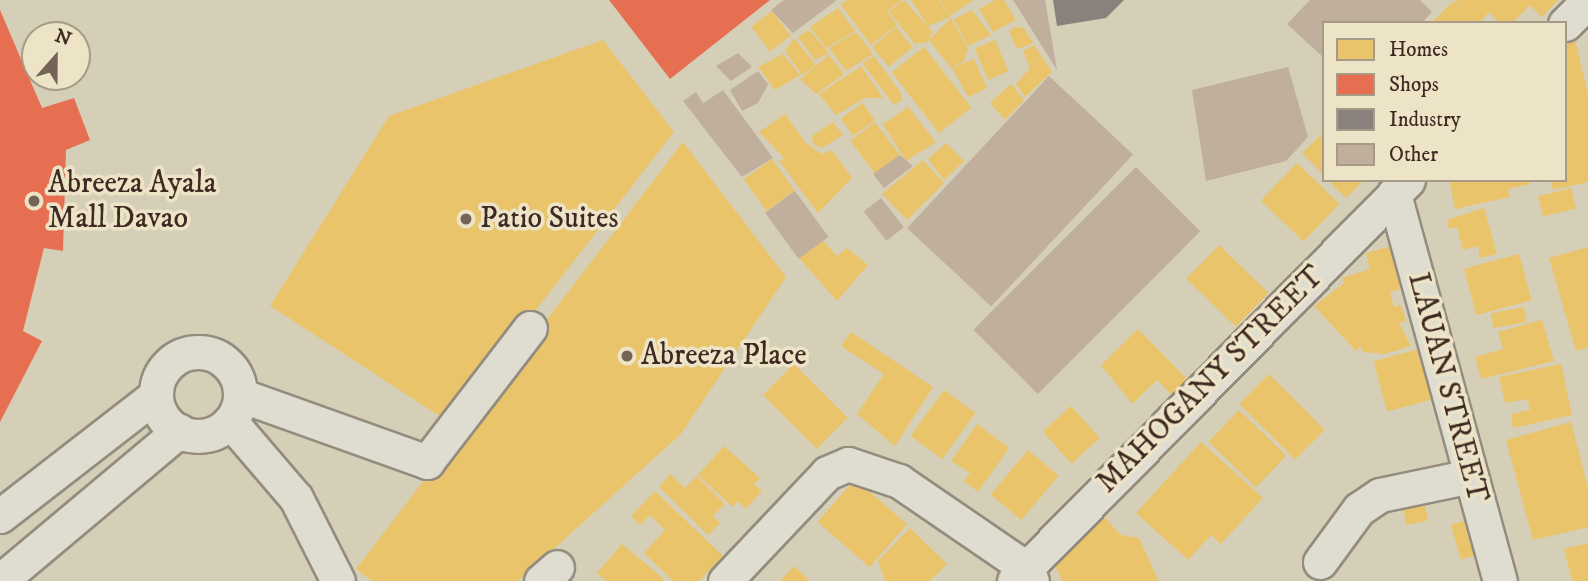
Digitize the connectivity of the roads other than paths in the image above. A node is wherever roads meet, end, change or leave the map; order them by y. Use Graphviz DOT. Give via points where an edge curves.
graph roads {
  1 [pos="1588,1"];
  2 [pos="1567,22"];
  3 [pos="1401,187"];
  4 [pos="530,328"];
  5 [pos="156,395"];
  6 [pos="235,408"];
  7 [pos="179,431"];
  8 [pos="1471,476"];
  9 [pos="0,516"];
  10 [pos="1320,562"];
  11 [pos="1024,577"];
  12 [pos="0,581"];
  13 [pos="338,581"];
  14 [pos="725,581"];
  15 [pos="1500,581"];
  1 -- 2 [label="street"];
  3 -- 8 [label="street, LAUAN STREET"];
  3 -- 11 [label="street, MAHOGANY STREET"];
  4 -- 6 [label="street" via="427,462"];
  5 -- 6 [label="street" via="170,363 201,352 232,370"];
  5 -- 7 [label="street" via="167,422"];
  5 -- 9 [label="street"];
  6 -- 7 [label="street" via="206,435"];
  6 -- 13 [label="street" via="296,498"];
  7 -- 12 [label="street"];
  8 -- 10 [label="street" via="1380,495 1359,509"];
  8 -- 15 [label="street, LAUAN STREET"];
  11 -- 14 [label="street" via="899,481 861,465 827,473"];
}
